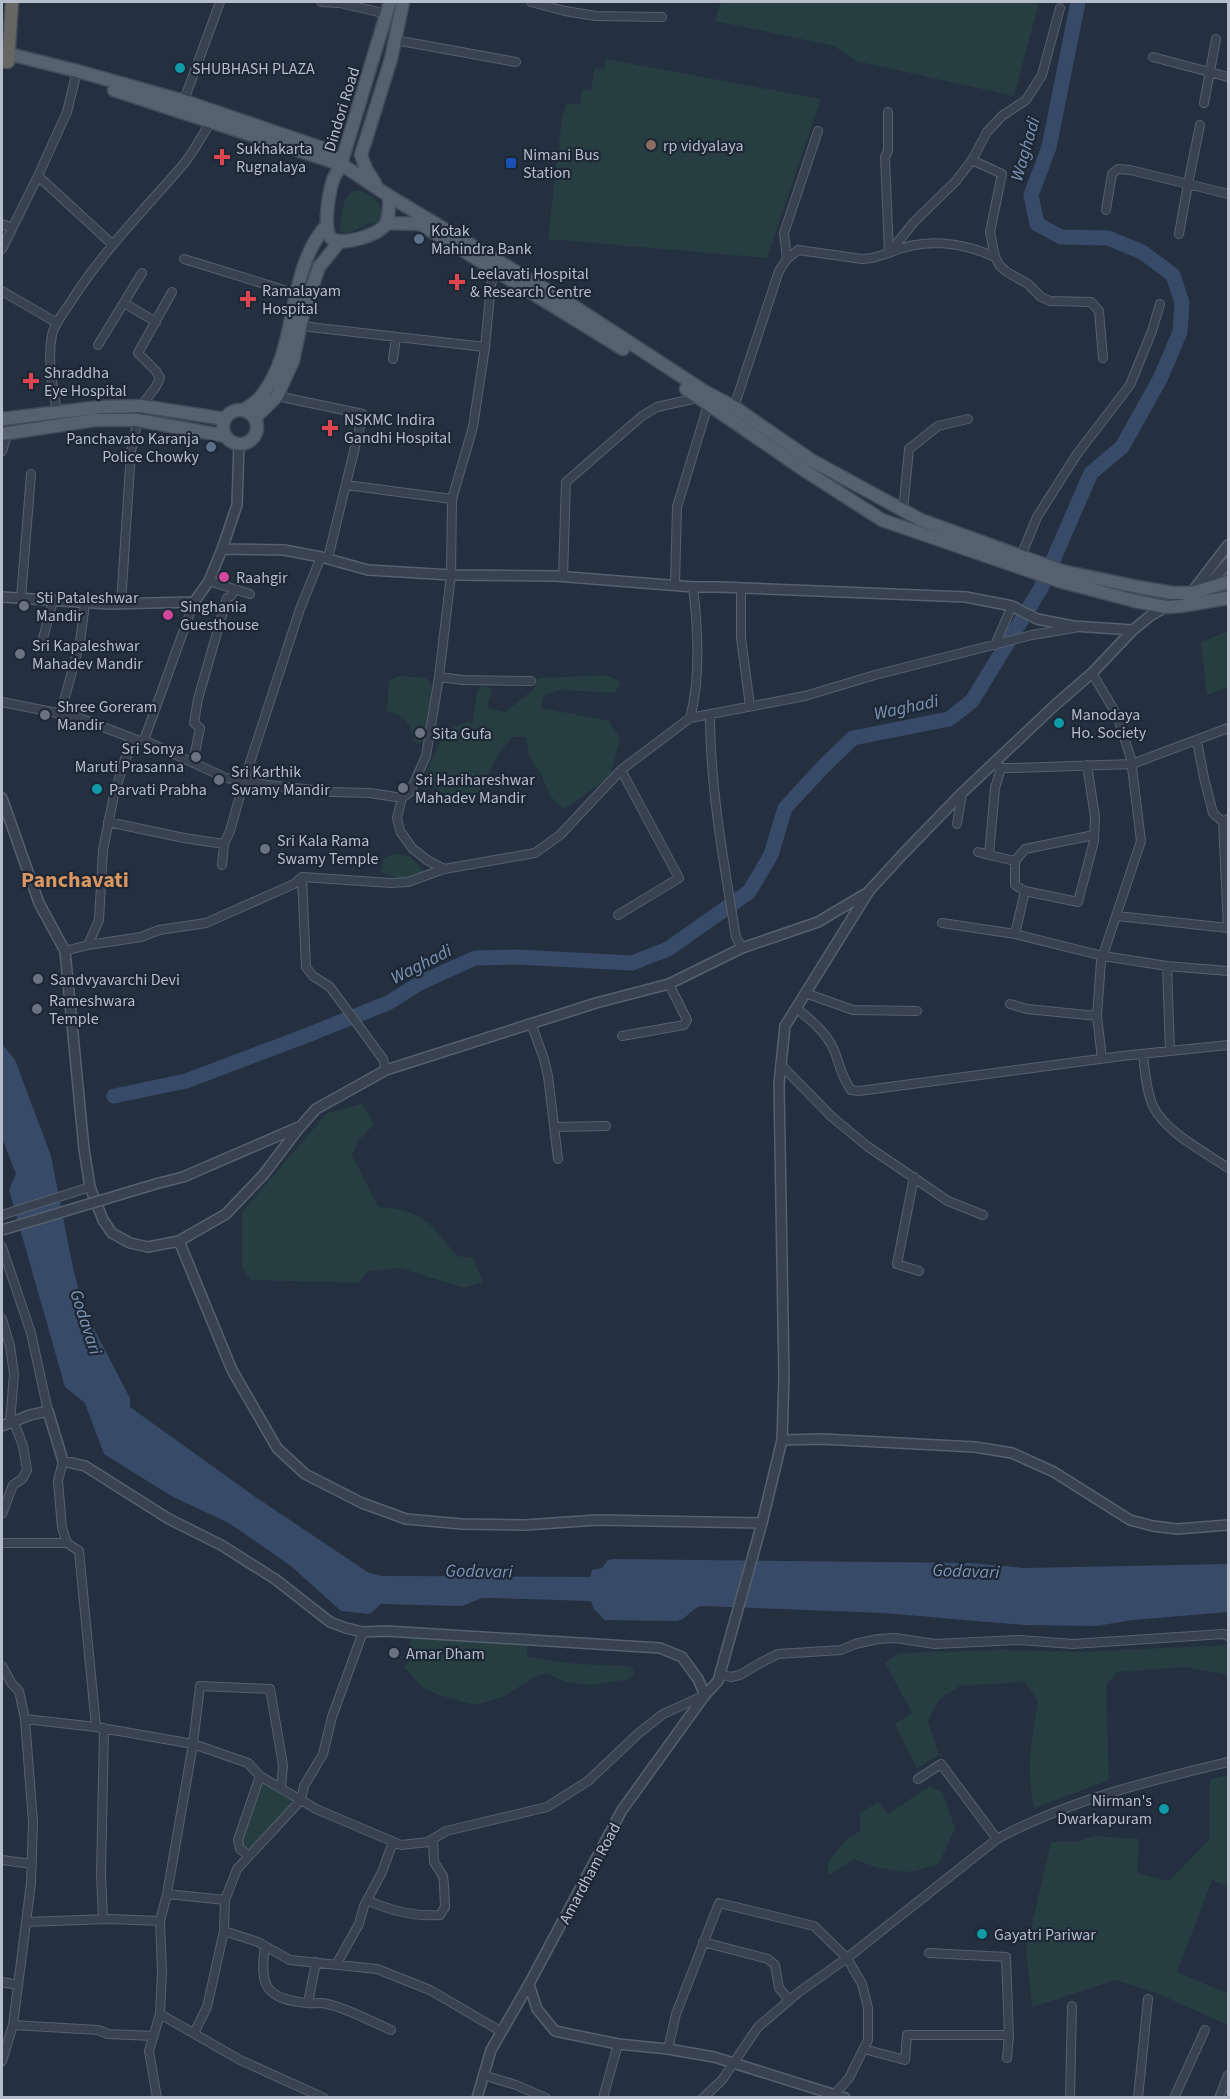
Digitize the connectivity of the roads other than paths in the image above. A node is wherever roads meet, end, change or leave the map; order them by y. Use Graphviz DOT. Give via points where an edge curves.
graph roads {
  1 [pos="12,2"];
  2 [pos="220,2"];
  3 [pos="321,2"];
  4 [pos="390,2"];
  5 [pos="403,2"];
  6 [pos="531,2"];
  7 [pos="1060,8"];
  8 [pos="387,14"];
  9 [pos="662,17"];
  10 [pos="1216,39"];
  11 [pos="395,40"];
  12 [pos="1153,57"];
  13 [pos="5,58"];
  14 [pos="516,62"];
  15 [pos="1210,73"];
  16 [pos="76,75"];
  17 [pos="1228,77"];
  18 [pos="1204,103"];
  19 [pos="182,106"];
  20 [pos="888,112"];
  21 [pos="215,116"];
  22 [pos="1200,125"];
  23 [pos="818,131"];
  24 [pos="972,160"];
  25 [pos="341,164"];
  26 [pos="38,176"];
  27 [pos="1188,184"];
  28 [pos="376,186"];
  29 [pos="1228,194"];
  30 [pos="389,196"];
  31 [pos="1106,210"];
  32 [pos="387,223"];
  33 [pos="2,224"];
  34 [pos="326,225"];
  35 [pos="12,228"];
  36 [pos="1179,234"];
  37 [pos="340,241"];
  38 [pos="112,244"];
  39 [pos="2,249"];
  40 [pos="889,253"];
  41 [pos="995,257"];
  42 [pos="787,258"];
  43 [pos="184,259"];
  44 [pos="495,270"];
  45 [pos="142,273"];
  46 [pos="2,291"];
  47 [pos="172,292"];
  48 [pos="297,294"];
  49 [pos="124,303"];
  50 [pos="1160,304"];
  51 [pos="156,322"];
  52 [pos="57,323"];
  53 [pos="301,326"];
  54 [pos="396,337"];
  55 [pos="98,345"];
  56 [pos="485,347"];
  57 [pos="1103,358"];
  58 [pos="393,359"];
  59 [pos="277,396"];
  60 [pos="705,397"];
  61 [pos="141,406"];
  62 [pos="734,408"];
  63 [pos="244,410"];
  64 [pos="57,412"];
  65 [pos="255,418"];
  66 [pos="2,419"];
  67 [pos="225,419"];
  68 [pos="968,419"];
  69 [pos="137,420"];
  70 [pos="5,433"];
  71 [pos="226,436"];
  72 [pos="239,444"];
  73 [pos="2,452"];
  74 [pos="31,474"];
  75 [pos="346,485"];
  76 [pos="452,499"];
  77 [pos="903,511"];
  78 [pos="1228,545"];
  79 [pos="222,549"];
  80 [pos="324,557"];
  81 [pos="1025,561"];
  82 [pos="1228,563"];
  83 [pos="451,575"];
  84 [pos="1061,576"];
  85 [pos="563,577"];
  86 [pos="209,581"];
  87 [pos="1228,582"];
  88 [pos="675,585"];
  89 [pos="693,587"];
  90 [pos="741,588"];
  91 [pos="234,589"];
  92 [pos="1191,593"];
  93 [pos="250,594"];
  94 [pos="2,597"];
  95 [pos="1228,597"];
  96 [pos="21,598"];
  97 [pos="53,601"];
  98 [pos="195,602"];
  99 [pos="85,603"];
  100 [pos="121,604"];
  101 [pos="1012,606"];
  102 [pos="1165,607"];
  103 [pos="1081,626"];
  104 [pos="1133,630"];
  105 [pos="42,642"];
  106 [pos="998,644"];
  107 [pos="1092,673"];
  108 [pos="439,677"];
  109 [pos="531,681"];
  110 [pos="2,702"];
  111 [pos="750,706"];
  112 [pos="61,712"];
  113 [pos="710,714"];
  114 [pos="690,718"];
  115 [pos="1228,728"];
  116 [pos="141,740"];
  117 [pos="1197,741"];
  118 [pos="193,762"];
  119 [pos="1131,764"];
  120 [pos="1088,765"];
  121 [pos="997,766"];
  122 [pos="621,770"];
  123 [pos="244,781"];
  124 [pos="962,793"];
  125 [pos="2,798"];
  126 [pos="402,798"];
  127 [pos="1226,820"];
  128 [pos="108,822"];
  129 [pos="957,824"];
  130 [pos="1094,835"];
  131 [pos="225,844"];
  132 [pos="978,852"];
  133 [pos="989,855"];
  134 [pos="1015,861"];
  135 [pos="222,865"];
  136 [pos="444,869"];
  137 [pos="302,877"];
  138 [pos="869,891"];
  139 [pos="1025,891"];
  140 [pos="618,915"];
  141 [pos="1117,916"];
  142 [pos="942,923"];
  143 [pos="1228,928"];
  144 [pos="1015,934"];
  145 [pos="88,945"];
  146 [pos="742,948"];
  147 [pos="65,951"];
  148 [pos="1103,956"];
  149 [pos="1167,966"];
  150 [pos="1228,971"];
  151 [pos="669,984"];
  152 [pos="805,993"];
  153 [pos="1010,1004"];
  154 [pos="796,1008"];
  155 [pos="917,1011"];
  156 [pos="1097,1016"];
  157 [pos="531,1023"];
  158 [pos="622,1036"];
  159 [pos="1228,1045"];
  160 [pos="1170,1051"];
  161 [pos="1143,1055"];
  162 [pos="1102,1059"];
  163 [pos="780,1064"];
  164 [pos="386,1070"];
  165 [pos="301,1126"];
  166 [pos="606,1126"];
  167 [pos="554,1127"];
  168 [pos="558,1159"];
  169 [pos="1228,1168"];
  170 [pos="914,1178"];
  171 [pos="90,1187"];
  172 [pos="5,1215"];
  173 [pos="983,1215"];
  174 [pos="2,1230"];
  175 [pos="179,1241"];
  176 [pos="2,1247"];
  177 [pos="919,1271"];
  178 [pos="2,1320"];
  179 [pos="48,1411"];
  180 [pos="8,1424"];
  181 [pos="782,1440"];
  182 [pos="63,1461"];
  183 [pos="2,1514"];
  184 [pos="762,1523"];
  185 [pos="1228,1525"];
  186 [pos="2,1543"];
  187 [pos="67,1543"];
  188 [pos="363,1632"];
  189 [pos="1228,1636"];
  190 [pos="2,1666"];
  191 [pos="719,1674"];
  192 [pos="705,1695"];
  193 [pos="25,1719"];
  194 [pos="100,1727"];
  195 [pos="193,1744"];
  196 [pos="1228,1762"];
  197 [pos="260,1776"];
  198 [pos="918,1779"];
  199 [pos="281,1788"];
  200 [pos="301,1800"];
  201 [pos="434,1839"];
  202 [pos="998,1839"];
  203 [pos="393,1842"];
  204 [pos="249,1856"];
  205 [pos="2,1860"];
  206 [pos="32,1864"];
  207 [pos="167,1894"];
  208 [pos="225,1900"];
  209 [pos="368,1900"];
  210 [pos="103,1919"];
  211 [pos="160,1921"];
  212 [pos="26,1922"];
  213 [pos="225,1931"];
  214 [pos="703,1942"];
  215 [pos="265,1946"];
  216 [pos="929,1953"];
  217 [pos="847,1958"];
  218 [pos="316,1962"];
  219 [pos="337,1963"];
  220 [pos="2,1982"];
  221 [pos="18,1984"];
  222 [pos="530,1984"];
  223 [pos="1148,1999"];
  224 [pos="789,2000"];
  225 [pos="309,2003"];
  226 [pos="1072,2006"];
  227 [pos="160,2014"];
  228 [pos="13,2025"];
  229 [pos="391,2030"];
  230 [pos="1205,2030"];
  231 [pos="502,2032"];
  232 [pos="194,2033"];
  233 [pos="1009,2035"];
  234 [pos="153,2036"];
  235 [pos="618,2044"];
  236 [pos="668,2049"];
  237 [pos="864,2049"];
  238 [pos="1007,2058"];
  239 [pos="2,2061"];
  240 [pos="735,2062"];
  241 [pos="483,2075"];
  242 [pos="1228,2075"];
  243 [pos="840,2096"];
  244 [pos="157,2097"];
  245 [pos="324,2097"];
  246 [pos="477,2097"];
  247 [pos="546,2097"];
  248 [pos="603,2097"];
  249 [pos="703,2097"];
  250 [pos="1070,2097"];
  251 [pos="1138,2097"];
  252 [pos="1174,2097"];
  253 [pos="1218,2097"];
  1 -- 13 [label="highway"];
  2 -- 19 [label="street"];
  3 -- 8 [label="street"];
  4 -- 8 [label="main road, Dindori Road"];
  5 -- 11 [label="main road"];
  6 -- 9 [label="street" via="596,16"];
  7 -- 24 [label="street" via="1042,75 1026,100 987,132"];
  8 -- 25 [label="main road, Dindori Road"];
  10 -- 15 [label="street"];
  11 -- 14 [label="street"];
  11 -- 28 [label="main road" via="362,155"];
  12 -- 15 [label="street"];
  13 -- 16 [label="main road"];
  15 -- 17 [label="street"];
  15 -- 18 [label="street"];
  16 -- 19 [label="main road"];
  16 -- 26 [label="street" via="67,112"];
  19 -- 21 [label="main road"];
  20 -- 40 [label="street" via="885,157"];
  21 -- 25 [label="main road" via="325,149"];
  21 -- 38 [label="street" via="184,164"];
  22 -- 27 [label="street"];
  23 -- 42 [label="street" via="784,233"];
  24 -- 40 [label="street"];
  24 -- 41 [label="street" via="1002,174 991,226"];
  25 -- 28 [label="main road"];
  25 -- 34 [label="main road, Dindori Road" via="333,180"];
  26 -- 35 [label="street"];
  26 -- 38 [label="street"];
  27 -- 29 [label="street"];
  27 -- 31 [label="street" via="1118,169 1112,174"];
  27 -- 36 [label="street"];
  28 -- 30 [label="main road"];
  30 -- 32 [label="main road"];
  30 -- 60 [label="main road" via="532,280"];
  32 -- 37 [label="main road" via="378,232"];
  32 -- 44 [label="main road" via="420,224"];
  33 -- 35 [label="street"];
  34 -- 37 [label="main road" via="330,237"];
  34 -- 48 [label="main road, Dindori Road" via="317,236"];
  35 -- 39 [label="street"];
  37 -- 53 [label="main road" via="319,267"];
  38 -- 52 [label="street"];
  40 -- 41 [label="street" via="903,247 937,243 960,244"];
  40 -- 42 [label="street" via="862,259 798,250"];
  41 -- 57 [label="street" via="1007,273 1028,284 1041,297 1050,301 1092,302 1099,311"];
  42 -- 62 [label="street" via="779,271"];
  43 -- 48 [label="street"];
  44 -- 56 [label="street"];
  44 -- 60 [label="main road"];
  45 -- 49 [label="street"];
  46 -- 52 [label="street"];
  47 -- 51 [label="street"];
  48 -- 63 [label="main road, Dindori Road" via="279,365 262,396"];
  49 -- 51 [label="street"];
  49 -- 55 [label="street"];
  50 -- 81 [label="street" via="1130,385 1077,454 1036,517"];
  51 -- 61 [label="street" via="138,353 160,378"];
  52 -- 64 [label="street" via="52,332 51,372"];
  53 -- 54 [label="street"];
  53 -- 59 [label="main road" via="293,360"];
  54 -- 56 [label="street"];
  54 -- 58 [label="street"];
  56 -- 76 [label="street" via="473,427"];
  59 -- 65 [label="main road"];
  59 -- 75 [label="street" via="363,414"];
  60 -- 62 [label="main road"];
  60 -- 81 [label="main road" via="882,520"];
  60 -- 85 [label="street" via="657,408 642,416 566,482"];
  60 -- 88 [label="street" via="677,507"];
  61 -- 64 [label="main road"];
  61 -- 67 [label="main road"];
  61 -- 69 [label="street"];
  62 -- 77 [label="main road" via="811,460"];
  63 -- 65 [label="main road"];
  63 -- 67 [label="main road" via="233,411"];
  64 -- 66 [label="main road"];
  65 -- 72 [label="main road" via="258,426 254,437"];
  67 -- 71 [label="main road"];
  68 -- 77 [label="street" via="938,426 909,449"];
  69 -- 70 [label="main road" via="95,420"];
  69 -- 71 [label="main road"];
  69 -- 100 [label="street" via="131,451"];
  70 -- 73 [label="street"];
  71 -- 72 [label="main road"];
  72 -- 79 [label="street" via="237,505"];
  74 -- 96 [label="street"];
  75 -- 76 [label="street"];
  75 -- 80 [label="street"];
  76 -- 83 [label="street"];
  77 -- 81 [label="main road"];
  78 -- 92 [label="street"];
  79 -- 80 [label="street" via="285,550"];
  79 -- 86 [label="street"];
  80 -- 83 [label="street" via="368,570"];
  80 -- 123 [label="street" via="300,609"];
  81 -- 84 [label="main road"];
  82 -- 92 [label="street" via="1212,581"];
  83 -- 85 [label="street"];
  83 -- 108 [label="street"];
  84 -- 92 [label="main road"];
  84 -- 102 [label="main road"];
  85 -- 88 [label="street"];
  86 -- 91 [label="street"];
  86 -- 98 [label="street"];
  87 -- 92 [label="main road"];
  88 -- 89 [label="street"];
  89 -- 90 [label="street"];
  89 -- 114 [label="street" via="697,642 695,701"];
  90 -- 101 [label="street" via="966,597"];
  90 -- 111 [label="street" via="741,638"];
  91 -- 93 [label="street"];
  91 -- 118 [label="street" via="227,597 198,699 195,723 200,728"];
  92 -- 102 [label="street"];
  94 -- 96 [label="street"];
  95 -- 102 [label="main road"];
  96 -- 97 [label="street"];
  97 -- 99 [label="street"];
  97 -- 105 [label="street"];
  98 -- 100 [label="street"];
  98 -- 116 [label="street"];
  99 -- 100 [label="street"];
  99 -- 112 [label="street" via="80,642"];
  101 -- 103 [label="street" via="1038,619"];
  101 -- 106 [label="street"];
  102 -- 104 [label="street"];
  103 -- 104 [label="street"];
  103 -- 106 [label="street"];
  104 -- 107 [label="street"];
  106 -- 111 [label="street" via="805,696"];
  107 -- 119 [label="street" via="1117,715"];
  107 -- 121 [label="street"];
  108 -- 109 [label="street"];
  108 -- 126 [label="street" via="426,756 410,792"];
  110 -- 112 [label="street"];
  111 -- 113 [label="street"];
  112 -- 116 [label="street"];
  113 -- 114 [label="street"];
  113 -- 146 [label="street" via="722,847 736,937"];
  114 -- 122 [label="street"];
  115 -- 117 [label="street"];
  116 -- 118 [label="street"];
  116 -- 128 [label="street" via="125,759"];
  117 -- 119 [label="street"];
  117 -- 127 [label="street" via="1213,813"];
  118 -- 123 [label="street" via="226,778"];
  119 -- 120 [label="street"];
  119 -- 141 [label="street" via="1141,841"];
  120 -- 121 [label="street"];
  120 -- 130 [label="street"];
  121 -- 124 [label="street"];
  121 -- 133 [label="street"];
  122 -- 136 [label="street" via="560,835 534,853"];
  122 -- 140 [label="street" via="680,878"];
  123 -- 126 [label="street"];
  123 -- 131 [label="street"];
  124 -- 129 [label="street"];
  124 -- 138 [label="street"];
  125 -- 147 [label="street" via="39,903"];
  126 -- 136 [label="street" via="397,818 400,831 412,848"];
  127 -- 143 [label="street"];
  128 -- 131 [label="street"];
  128 -- 145 [label="street" via="100,871 99,920"];
  130 -- 134 [label="street" via="1025,849"];
  130 -- 139 [label="street" via="1078,902"];
  131 -- 135 [label="street"];
  132 -- 133 [label="street"];
  133 -- 134 [label="street"];
  134 -- 139 [label="street" via="1015,885"];
  136 -- 137 [label="street" via="408,882 392,883"];
  137 -- 145 [label="street" via="206,923"];
  137 -- 164 [label="street" via="306,967 330,987 383,1059"];
  138 -- 146 [label="street" via="818,922"];
  138 -- 152 [label="street, Amardham Road"];
  139 -- 144 [label="street"];
  141 -- 143 [label="street"];
  141 -- 148 [label="street"];
  142 -- 144 [label="street"];
  144 -- 148 [label="street"];
  145 -- 147 [label="street"];
  146 -- 151 [label="street"];
  147 -- 171 [label="street"];
  148 -- 149 [label="street"];
  148 -- 156 [label="street"];
  149 -- 150 [label="street"];
  149 -- 160 [label="street"];
  151 -- 157 [label="street"];
  151 -- 158 [label="street" via="687,1020 684,1025"];
  152 -- 154 [label="street, Amardham Road"];
  152 -- 155 [label="street" via="853,1010"];
  153 -- 156 [label="street"];
  154 -- 162 [label="street" via="820,1027 851,1090"];
  154 -- 163 [label="street, Amardham Road" via="784,1026"];
  156 -- 162 [label="street"];
  157 -- 164 [label="street"];
  157 -- 167 [label="street" via="548,1076"];
  159 -- 160 [label="street"];
  160 -- 161 [label="street"];
  161 -- 162 [label="street"];
  161 -- 169 [label="street" via="1153,1106 1164,1122"];
  163 -- 170 [label="street" via="832,1118"];
  163 -- 181 [label="street, Amardham Road"];
  164 -- 165 [label="street" via="316,1109"];
  165 -- 174 [label="street, bridge" via="183,1177"];
  165 -- 175 [label="street" via="226,1214"];
  166 -- 167 [label="street"];
  167 -- 168 [label="street"];
  170 -- 173 [label="street" via="948,1201"];
  170 -- 177 [label="street" via="897,1264"];
  171 -- 172 [label="street"];
  171 -- 175 [label="street" via="112,1233 148,1247"];
  175 -- 184 [label="street" via="232,1370 277,1448 305,1474 362,1503 406,1519 462,1524 525,1526 597,1520"];
  176 -- 179 [label="street" via="31,1333"];
  178 -- 180 [label="street" via="14,1374"];
  179 -- 180 [label="street"];
  179 -- 182 [label="street"];
  180 -- 183 [label="street" via="23,1446 27,1470 13,1485"];
  181 -- 184 [label="street, Amardham Road"];
  181 -- 185 [label="street" via="822,1438 1012,1453 1054,1472 1130,1520 1177,1529"];
  182 -- 187 [label="street" via="58,1481"];
  182 -- 188 [label="street" via="85,1466 169,1519 221,1545 275,1578 330,1622"];
  184 -- 191 [label="street, Amardham Road"];
  186 -- 187 [label="street"];
  187 -- 194 [label="street" via="79,1551"];
  188 -- 192 [label="street" via="660,1648 682,1657"];
  188 -- 200 [label="street" via="323,1754 304,1786"];
  189 -- 191 [label="street" via="1073,1644 1020,1640 934,1644 878,1639 841,1650 778,1654 740,1675"];
  190 -- 193 [label="street" via="19,1691"];
  191 -- 192 [label="street, Amardham Road" via="718,1681"];
  192 -- 201 [label="street" via="663,1714 588,1781 547,1807 446,1831"];
  192 -- 222 [label="street, Amardham Road" via="622,1810"];
  193 -- 194 [label="street"];
  193 -- 206 [label="street" via="33,1822"];
  194 -- 195 [label="street"];
  194 -- 210 [label="street"];
  195 -- 197 [label="street" via="249,1763"];
  195 -- 199 [label="street" via="200,1686 270,1689 283,1765"];
  195 -- 207 [label="street"];
  196 -- 202 [label="street" via="1095,1797"];
  197 -- 199 [label="street"];
  197 -- 204 [label="street" via="238,1840 240,1849"];
  198 -- 202 [label="street" via="941,1764"];
  199 -- 200 [label="street"];
  200 -- 203 [label="street"];
  200 -- 204 [label="street"];
  201 -- 203 [label="street" via="401,1845"];
  201 -- 209 [label="street" via="434,1862 444,1885 440,1915 410,1915"];
  202 -- 217 [label="street"];
  203 -- 209 [label="street"];
  204 -- 208 [label="street" via="237,1869"];
  205 -- 206 [label="street"];
  206 -- 212 [label="street"];
  207 -- 208 [label="street"];
  207 -- 211 [label="street"];
  208 -- 213 [label="street"];
  209 -- 219 [label="street"];
  210 -- 211 [label="street"];
  210 -- 212 [label="street"];
  211 -- 227 [label="street"];
  212 -- 221 [label="street"];
  213 -- 215 [label="street"];
  213 -- 232 [label="street" via="207,2007"];
  214 -- 217 [label="street" via="719,1903 727,1903 814,1926"];
  214 -- 224 [label="street" via="768,1959 775,1965 779,1988"];
  214 -- 236 [label="street" via="676,2014"];
  215 -- 218 [label="street" via="290,1960"];
  215 -- 225 [label="street" via="262,1974 266,1985 277,1998"];
  216 -- 233 [label="street" via="1006,1958"];
  217 -- 224 [label="street"];
  217 -- 237 [label="street" via="862,1984 868,2008 868,2040"];
  218 -- 219 [label="street"];
  218 -- 225 [label="street"];
  219 -- 231 [label="street" via="377,1969 430,1990"];
  220 -- 221 [label="street"];
  221 -- 228 [label="street"];
  222 -- 231 [label="street, Amardham Road"];
  222 -- 235 [label="street" via="537,2009 555,2031"];
  223 -- 251 [label="street"];
  224 -- 240 [label="street" via="758,2027"];
  225 -- 229 [label="street" via="326,2003"];
  226 -- 250 [label="street"];
  227 -- 232 [label="street"];
  227 -- 234 [label="street"];
  228 -- 234 [label="street"];
  228 -- 239 [label="street"];
  230 -- 252 [label="street"];
  231 -- 241 [label="street, Amardham Road"];
  232 -- 245 [label="street" via="240,2060"];
  233 -- 237 [label="street" via="907,2036 905,2060"];
  233 -- 238 [label="street"];
  234 -- 244 [label="street" via="149,2051"];
  235 -- 236 [label="street"];
  235 -- 248 [label="street"];
  236 -- 240 [label="street"];
  237 -- 243 [label="street"];
  240 -- 243 [label="street"];
  240 -- 249 [label="street"];
  241 -- 246 [label="street, Amardham Road"];
  241 -- 247 [label="street"];
  242 -- 253 [label="street"];
}
